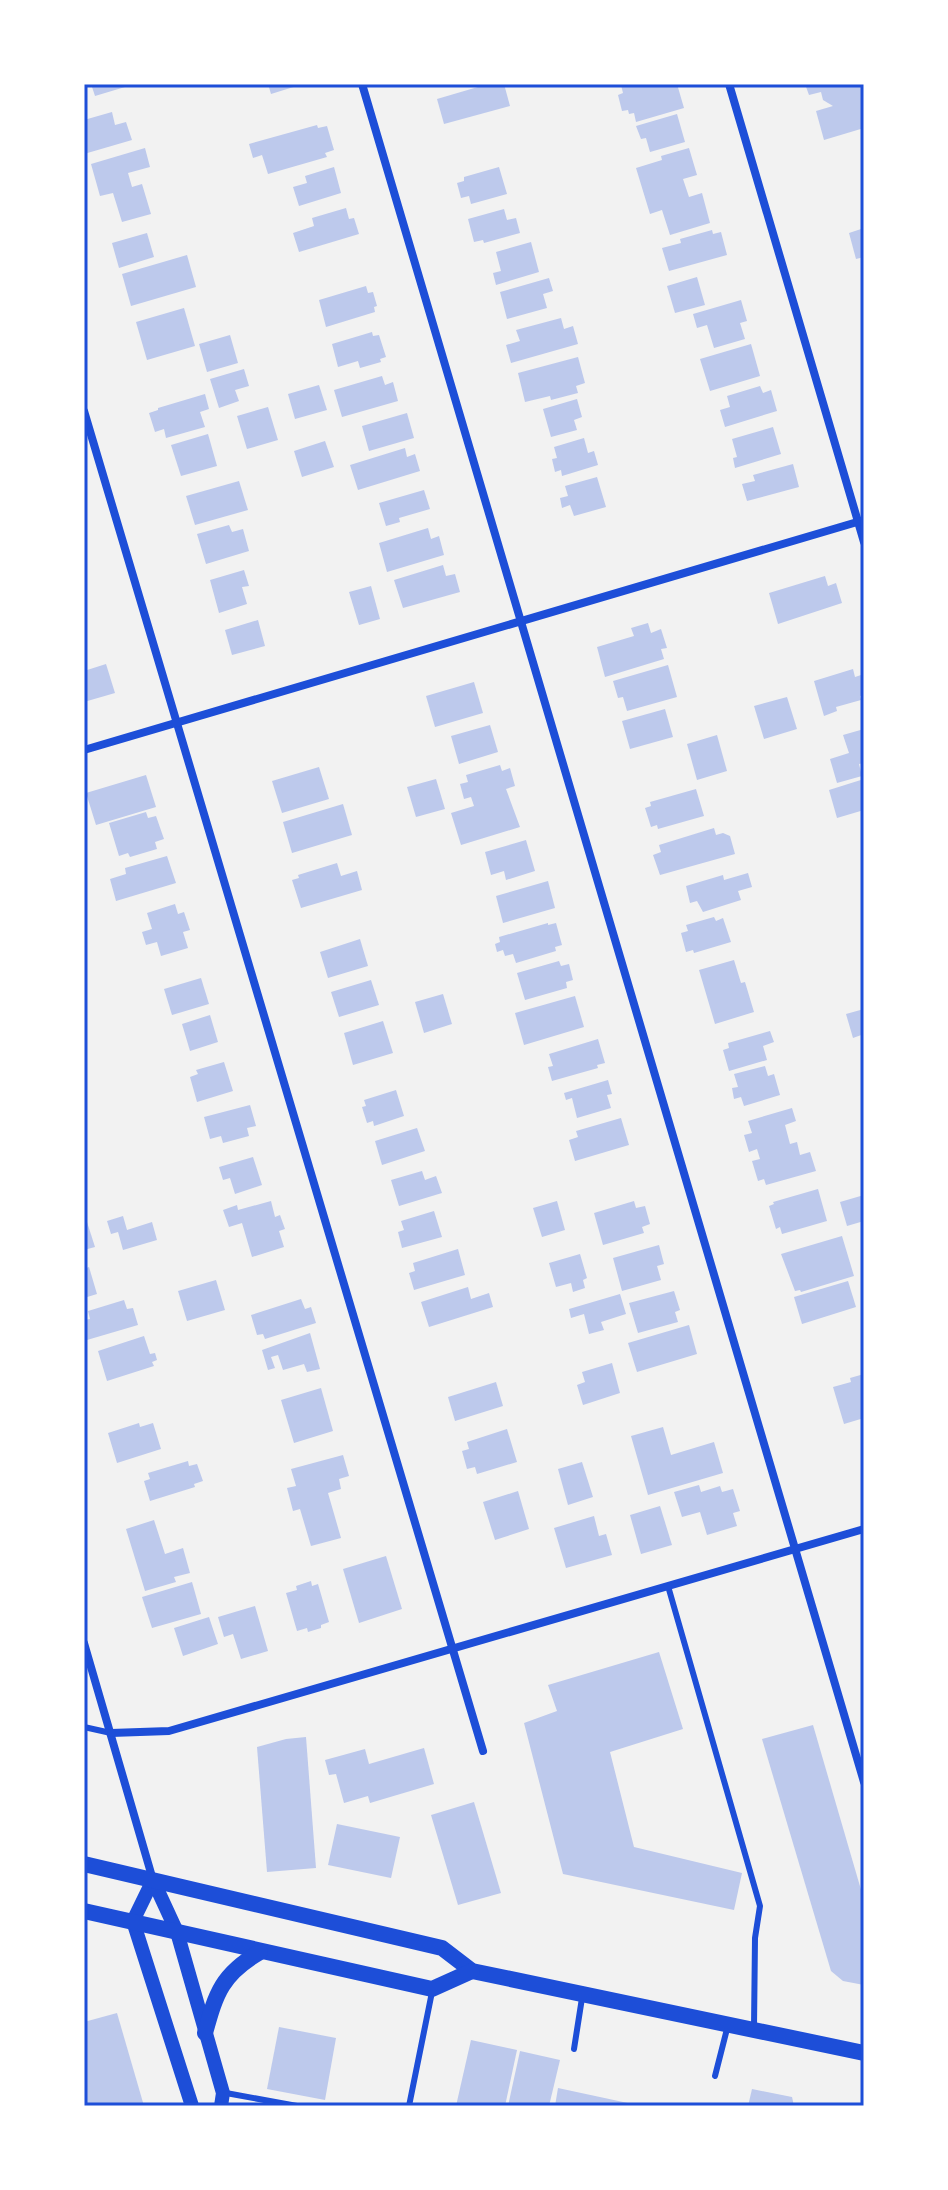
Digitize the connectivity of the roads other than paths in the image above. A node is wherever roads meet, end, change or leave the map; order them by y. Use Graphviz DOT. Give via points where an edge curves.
graph roads {
  1 [pos="362,84"];
  2 [pos="729,84"];
  3 [pos="84,411"];
  4 [pos="861,521"];
  5 [pos="864,542"];
  6 [pos="521,622"];
  7 [pos="177,723"];
  8 [pos="84,750"];
  9 [pos="864,1529"];
  10 [pos="795,1549"];
  11 [pos="668,1586"];
  12 [pos="84,1643"];
  13 [pos="452,1649"];
  14 [pos="84,1727"];
  15 [pos="111,1733"];
  16 [pos="483,1751"];
  17 [pos="864,1782"];
  18 [pos="84,1864"];
  19 [pos="153,1880"];
  20 [pos="84,1911"];
  21 [pos="133,1921"];
  22 [pos="177,1932"];
  23 [pos="260,1952"];
  24 [pos="472,1971"];
  25 [pos="432,1989"];
  26 [pos="583,1994"];
  27 [pos="728,2025"];
  28 [pos="754,2031"];
  29 [pos="205,2033"];
  30 [pos="574,2049"];
  31 [pos="864,2053"];
  32 [pos="715,2076"];
  33 [pos="222,2099"];
  34 [pos="192,2106"];
  35 [pos="297,2106"];
  36 [pos="409,2106"];
  1 -- 6 [label="street"];
  2 -- 4 [label="street"];
  3 -- 7 [label="street"];
  4 -- 5 [label="street"];
  4 -- 6 [label="street"];
  6 -- 7 [label="street"];
  6 -- 10 [label="street"];
  7 -- 8 [label="street"];
  7 -- 13 [label="street"];
  9 -- 10 [label="street"];
  10 -- 11 [label="street"];
  10 -- 17 [label="street"];
  11 -- 13 [label="street"];
  11 -- 28 [label="lane" via="760,1906"];
  12 -- 15 [label="street"];
  13 -- 15 [label="street" via="169,1731"];
  13 -- 16 [label="street"];
  14 -- 15 [label="lane"];
  15 -- 19 [label="street"];
  18 -- 19 [label="main road"];
  19 -- 21 [label="street"];
  19 -- 22 [label="street"];
  19 -- 24 [label="main road" via="442,1948"];
  20 -- 21 [label="main road"];
  21 -- 22 [label="main road"];
  21 -- 34 [label="street"];
  22 -- 23 [label="main road"];
  22 -- 29 [label="street"];
  23 -- 25 [label="main road"];
  23 -- 29 [label="main road" via="239,1964 215,1996"];
  24 -- 25 [label="main road"];
  24 -- 26 [label="main road"];
  25 -- 36 [label="lane"];
  26 -- 27 [label="main road"];
  26 -- 30 [label="lane"];
  27 -- 28 [label="main road"];
  27 -- 32 [label="lane"];
  28 -- 31 [label="main road"];
  29 -- 33 [label="street"];
  33 -- 35 [label="lane"];
}
